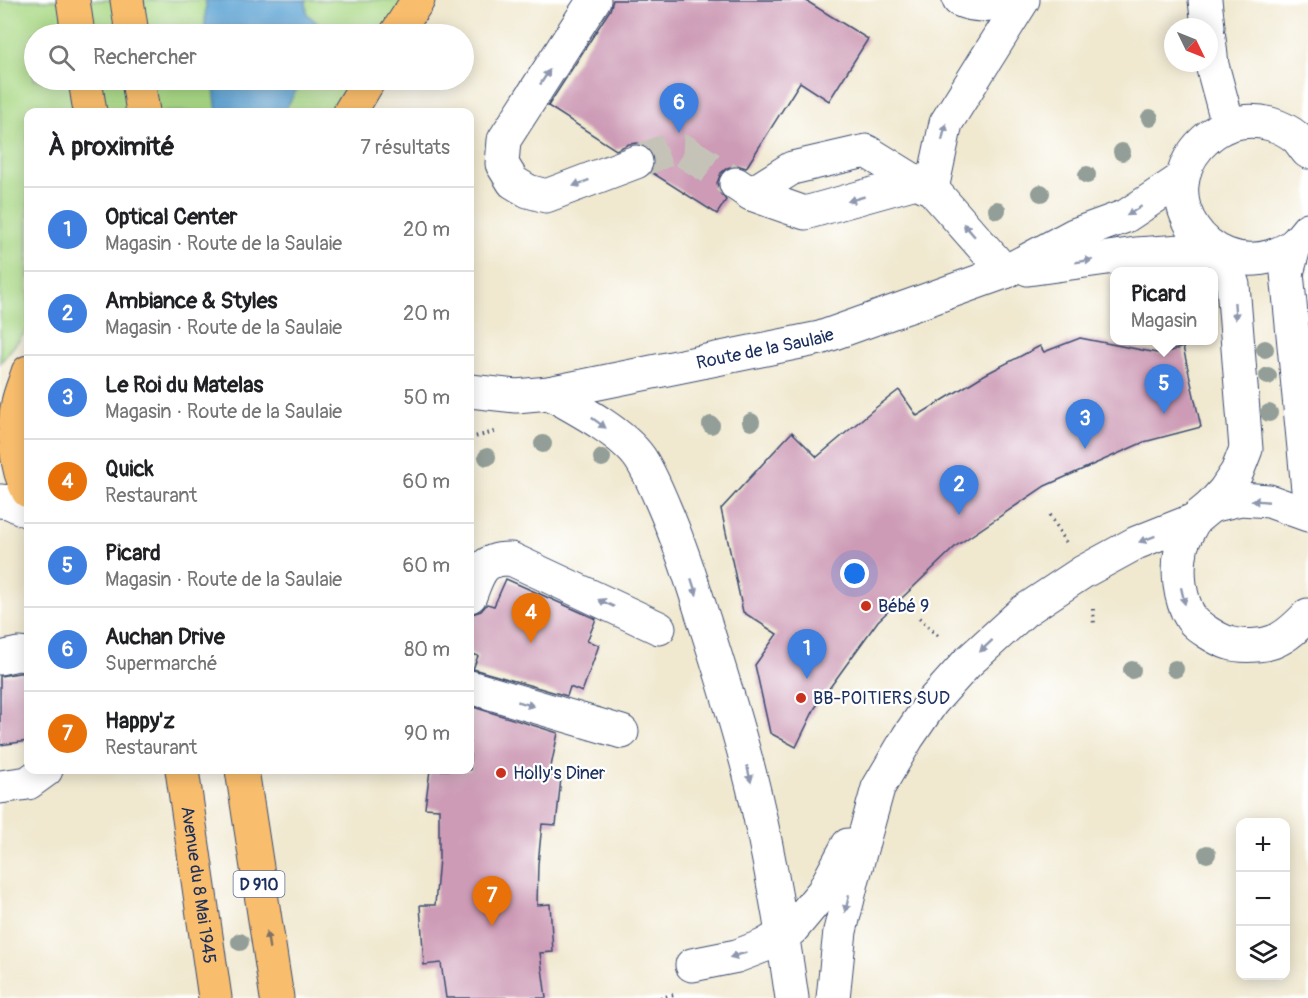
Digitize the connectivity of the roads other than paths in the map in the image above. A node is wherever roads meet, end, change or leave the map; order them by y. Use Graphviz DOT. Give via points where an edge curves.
graph roads {
  1 [pos="73,0"];
  2 [pos="126,0"];
  3 [pos="418,0"];
  4 [pos="594,0"];
  5 [pos="959,0"];
  6 [pos="1006,0"];
  7 [pos="1023,0"];
  8 [pos="1205,0"];
  9 [pos="1207,18"];
  10 [pos="77,24"];
  11 [pos="130,24"];
  12 [pos="402,24"];
  13 [pos="1214,72"];
  14 [pos="87,90"];
  15 [pos="140,90"];
  16 [pos="363,90"];
  17 [pos="89,108"];
  18 [pos="142,108"];
  19 [pos="352,108"];
  20 [pos="1228,124"];
  21 [pos="1304,142"];
  22 [pos="636,162"];
  23 [pos="1183,178"];
  24 [pos="924,186"];
  25 [pos="1301,237"];
  26 [pos="1218,252"];
  27 [pos="1005,273"];
  28 [pos="24,380"];
  29 [pos="474,391"];
  30 [pos="549,393"];
  31 [pos="516,396"];
  32 [pos="9,409"];
  33 [pos="474,411"];
  34 [pos="24,482"];
  35 [pos="1308,490"];
  36 [pos="0,501"];
  37 [pos="24,509"];
  38 [pos="1203,513"];
  39 [pos="1308,515"];
  40 [pos="474,584"];
  41 [pos="1308,615"];
  42 [pos="659,628"];
  43 [pos="24,655"];
  44 [pos="0,658"];
  45 [pos="474,688"];
  46 [pos="622,732"];
  47 [pos="40,774"];
  48 [pos="183,774"];
  49 [pos="243,774"];
  50 [pos="0,787"];
  51 [pos="878,788"];
  52 [pos="783,935"];
  53 [pos="692,965"];
  54 [pos="215,998"];
  55 [pos="277,998"];
  56 [pos="792,998"];
  57 [pos="833,998"];
  1 -- 10 [label="main road"];
  2 -- 11 [label="main road"];
  3 -- 12 [label="main road"];
  22 -- 4 [label="street, one-way" via="546,196 513,182 502,164 504,140"];
  5 -- 6 [label="street" via="983,6"];
  24 -- 7 [label="street, one-way" via="946,123"];
  8 -- 9 [label="street"];
  13 -- 20 [label="street"];
  14 -- 17 [label="main road"];
  15 -- 18 [label="main road"];
  16 -- 19 [label="main road"];
  20 -- 21 [label="street" via="1252,121 1276,125"];
  20 -- 23 [label="street" via="1207,137 1191,155"];
  23 -- 26 [label="street" via="1182,199 1187,219 1198,236"];
  23 -- 27 [label="street, Route de la Saulaie, one-way" via="1125,216 1074,236"];
  24 -- 24 [label="street, one-way" via="805,213 743,189 792,168 866,151"];
  27 -- 24 [label="street, one-way"];
  25 -- 26 [label="street, Route de la Saulaie" via="1278,254 1260,259 1241,259"];
  25 -- 35 [label="street" via="1287,273"];
  27 -- 26 [label="street, Route de la Saulaie, one-way" via="1136,254"];
  26 -- 38 [label="street, one-way" via="1233,285 1246,449 1225,490"];
  27 -- 30 [label="street, Route de la Saulaie" via="820,338"];
  28 -- 32 [label="main road"];
  29 -- 31 [label="street, Route de la Saulaie"];
  30 -- 31 [label="street, Route de la Saulaie"];
  30 -- 52 [label="street, one-way" via="625,442 655,485 693,585 728,695 749,771"];
  31 -- 33 [label="street, Route de la Saulaie"];
  32 -- 34 [label="main road"];
  36 -- 37 [label="street"];
  39 -- 38 [label="street, one-way" via="1269,501 1241,500"];
  38 -- 41 [label="street, one-way" via="1181,548 1179,574 1191,619 1228,643 1251,646 1275,642"];
  38 -- 51 [label="street, one-way" via="1083,572 1024,611 967,663 932,702"];
  42 -- 40 [label="street, one-way" via="511,559 486,563"];
  43 -- 44 [label="street"];
  45 -- 46 [label="street, one-way"];
  47 -- 50 [label="street" via="28,783"];
  48 -- 54 [label="main road, Avenue du 8 Mai 1945"];
  55 -- 49 [label="main road, D 910, one-way"];
  51 -- 52 [label="street" via="823,892"];
  51 -- 57 [label="street, one-way" via="840,931"];
  52 -- 53 [label="street, one-way" via="737,956"];
  52 -- 56 [label="street"];
}
